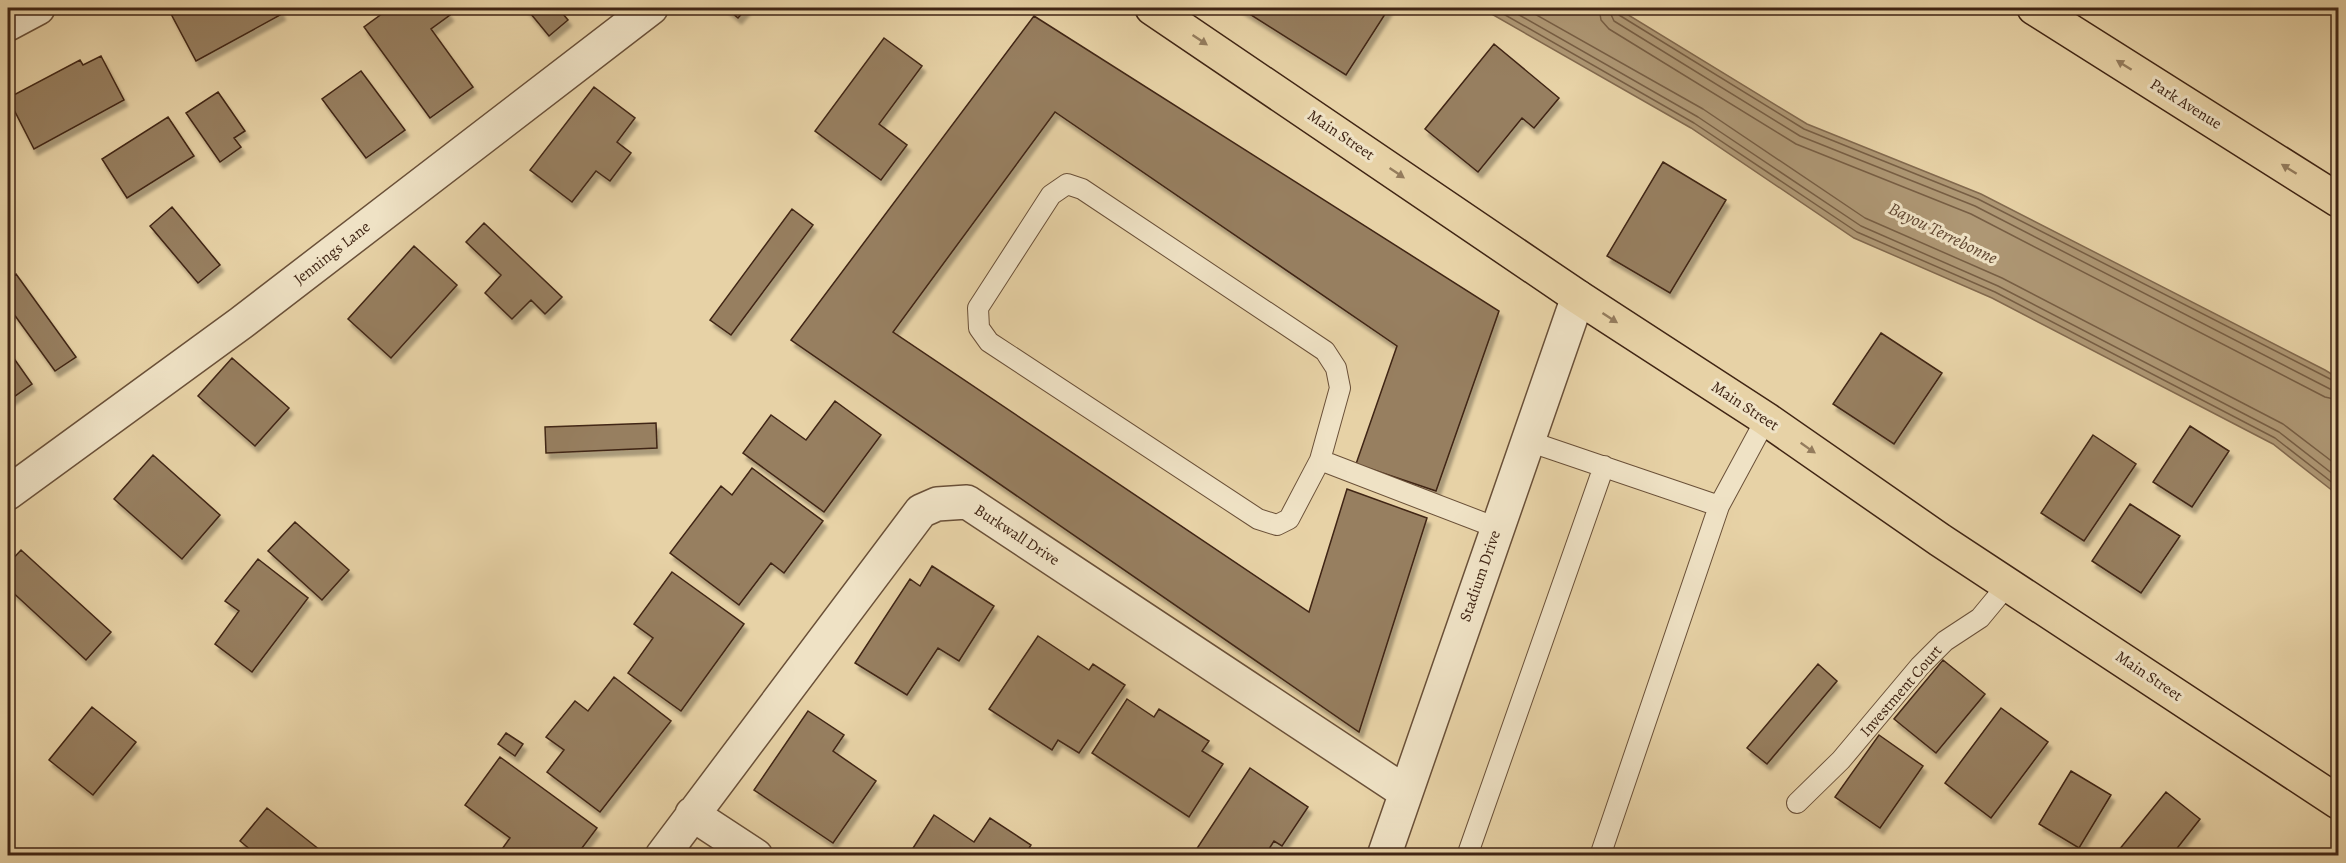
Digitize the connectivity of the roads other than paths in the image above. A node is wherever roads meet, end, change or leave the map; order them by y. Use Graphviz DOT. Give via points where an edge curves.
graph roads {
  1 [pos="38,8"];
  2 [pos="651,8"];
  3 [pos="1152,8"];
  4 [pos="2034,8"];
  5 [pos="8,24"];
  6 [pos="2338,200"];
  7 [pos="1578,297"];
  8 [pos="1766,419"];
  9 [pos="1528,441"];
  10 [pos="1320,460"];
  11 [pos="1604,466"];
  12 [pos="8,493"];
  13 [pos="1719,506"];
  14 [pos="1497,528"];
  15 [pos="2009,583"];
  16 [pos="1405,792"];
  17 [pos="2338,802"];
  18 [pos="1797,803"];
  19 [pos="692,814"];
  20 [pos="662,855"];
  21 [pos="756,855"];
  22 [pos="1384,855"];
  23 [pos="1467,855"];
  24 [pos="1600,855"];
  1 -- 5 [label="street"];
  2 -- 12 [label="street, Jennings Lane" via="241,323"];
  3 -- 7 [label="main road, Main Street, one-way"];
  6 -- 4 [label="main road, Park Avenue, one-way"];
  7 -- 8 [label="main road, Main Street, one-way"];
  7 -- 9 [label="street, Stadium Drive"];
  8 -- 13 [label="lane"];
  8 -- 15 [label="main road, Main Street, one-way"];
  9 -- 11 [label="lane"];
  9 -- 14 [label="street, Stadium Drive"];
  10 -- 10 [label="lane" via="1288,519 1277,525 1258,519 989,342 979,328 978,308 1051,195 1068,184 1082,189 1325,351 1336,368 1340,387"];
  10 -- 14 [label="lane"];
  11 -- 13 [label="lane"];
  11 -- 23 [label="lane"];
  13 -- 24 [label="lane"];
  14 -- 16 [label="street, Stadium Drive"];
  15 -- 17 [label="main road, Main Street"];
  15 -- 18 [label="lane, Investment Court" via="1980,618 1944,641 1841,760"];
  16 -- 19 [label="street, Burkwall Drive" via="966,502 937,504 921,511"];
  16 -- 22 [label="street, Stadium Drive"];
  19 -- 20 [label="street, Burkwall Drive"];
  19 -- 21 [label="street"];
}
